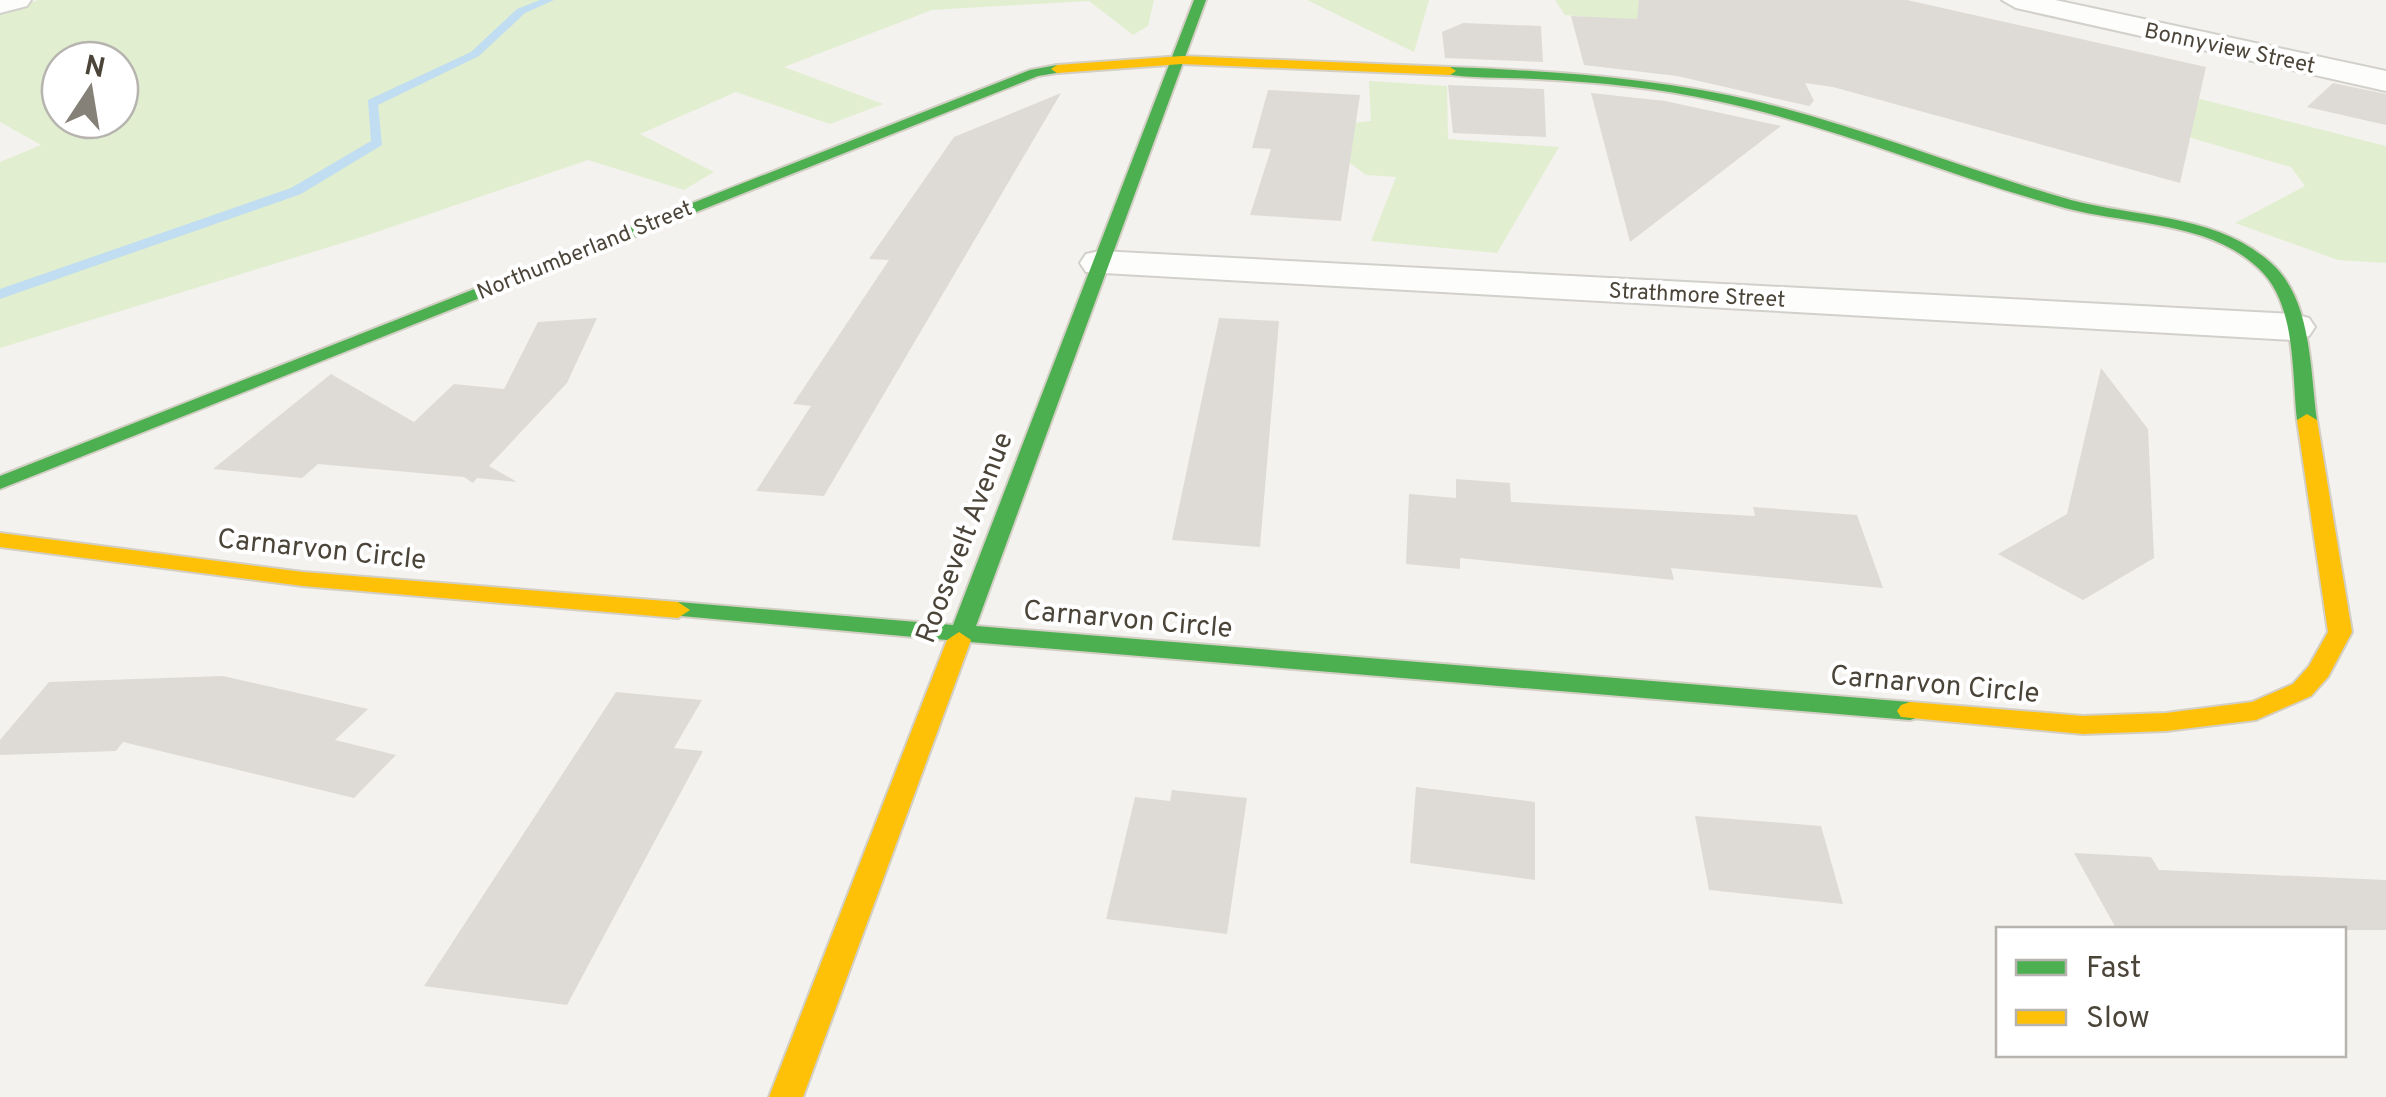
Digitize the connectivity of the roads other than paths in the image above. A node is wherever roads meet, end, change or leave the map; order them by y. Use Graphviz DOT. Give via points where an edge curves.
graph roads {
  1 [pos="16,0"];
  2 [pos="1200,0"];
  3 [pos="2016,0"];
  4 [pos="0,4"];
  5 [pos="1178,59"];
  6 [pos="2386,81"];
  7 [pos="1100,263"];
  8 [pos="2293,327"];
  9 [pos="0,483"];
  10 [pos="0,540"];
  11 [pos="958,634"];
  12 [pos="786,1097"];
  1 -- 4 [label="street"];
  2 -- 5 [label="street, Roosevelt Avenue"];
  3 -- 6 [label="street, Bonnyview Street"];
  5 -- 7 [label="street, Roosevelt Avenue"];
  5 -- 8 [label="street, Carnarvon Circle" via="1605,83 1730,100 2073,206 2243,248 2272,267 2287,290"];
  5 -- 9 [label="street, Northumberland Street" via="1098,62 1015,80"];
  7 -- 8 [label="street, Strathmore Street"];
  7 -- 11 [label="street, Roosevelt Avenue"];
  8 -- 11 [label="street, Carnarvon Circle" via="2340,632 2318,674 2299,692 2242,712 2083,725"];
  10 -- 11 [label="street, Carnarvon Circle" via="303,579"];
  11 -- 12 [label="street, Roosevelt Avenue"];
}
